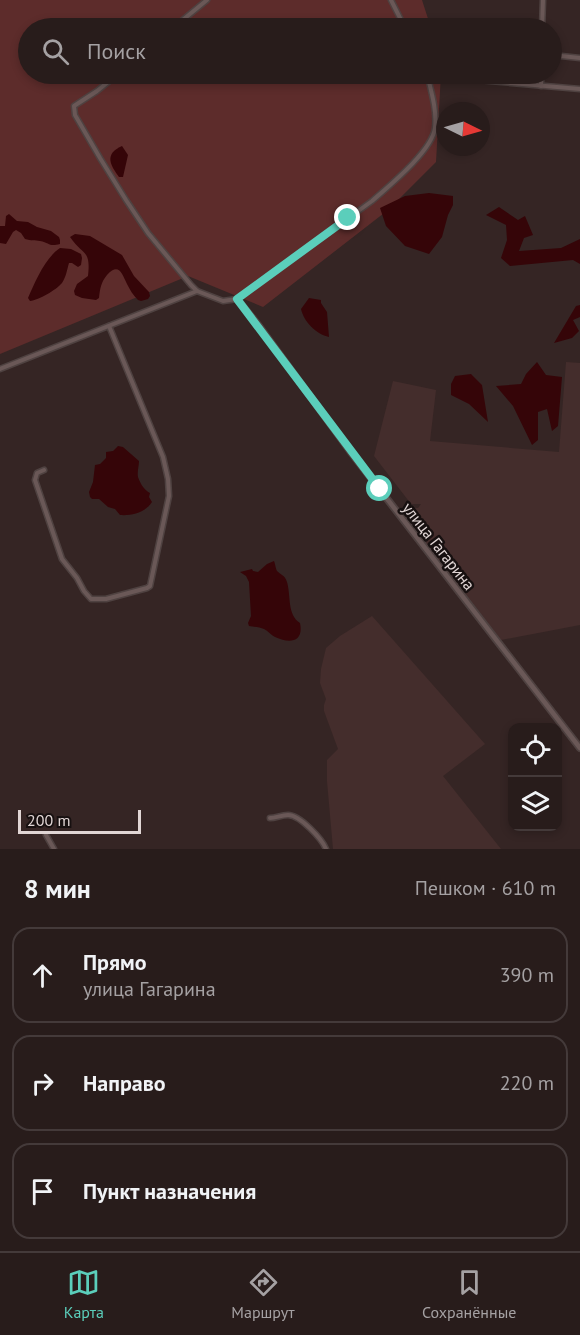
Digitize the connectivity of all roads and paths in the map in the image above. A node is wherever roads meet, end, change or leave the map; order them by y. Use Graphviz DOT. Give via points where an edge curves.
graph roads {
  1 [pos="207,0"];
  2 [pos="391,0"];
  3 [pos="543,0"];
  4 [pos="185,18"];
  5 [pos="400,18"];
  6 [pos="542,18"];
  7 [pos="562,56"];
  8 [pos="580,58"];
  9 [pos="106,84"];
  10 [pos="429,84"];
  11 [pos="519,84"];
  12 [pos="541,86"];
  13 [pos="580,89"];
  14 [pos="197,291"];
  15 [pos="237,299"];
  16 [pos="109,326"];
  17 [pos="0,369"];
  18 [pos="44,470"];
  19 [pos="580,748"];
  20 [pos="270,818"];
  21 [pos="46,835"];
  22 [pos="54,849"];
  23 [pos="327,849"];
  1 -- 4 [label="street"];
  2 -- 5 [label="street"];
  3 -- 6 [label="street"];
  7 -- 8 [label="street"];
  9 -- 14 [label="street" via="74,106 75,115 148,233"];
  10 -- 15 [label="street" via="435,114 434,136 411,164 372,201"];
  11 -- 12 [label="street"];
  12 -- 13 [label="street"];
  14 -- 15 [label="street" via="223,301"];
  14 -- 16 [label="street"];
  15 -- 19 [label="street, улица Гагарина"];
  16 -- 17 [label="street"];
  16 -- 18 [label="street" via="163,457 168,479 169,496 150,586 106,599 91,599 62,559 35,480"];
  20 -- 23 [label="street" via="292,815"];
  21 -- 22 [label="street"];
}
